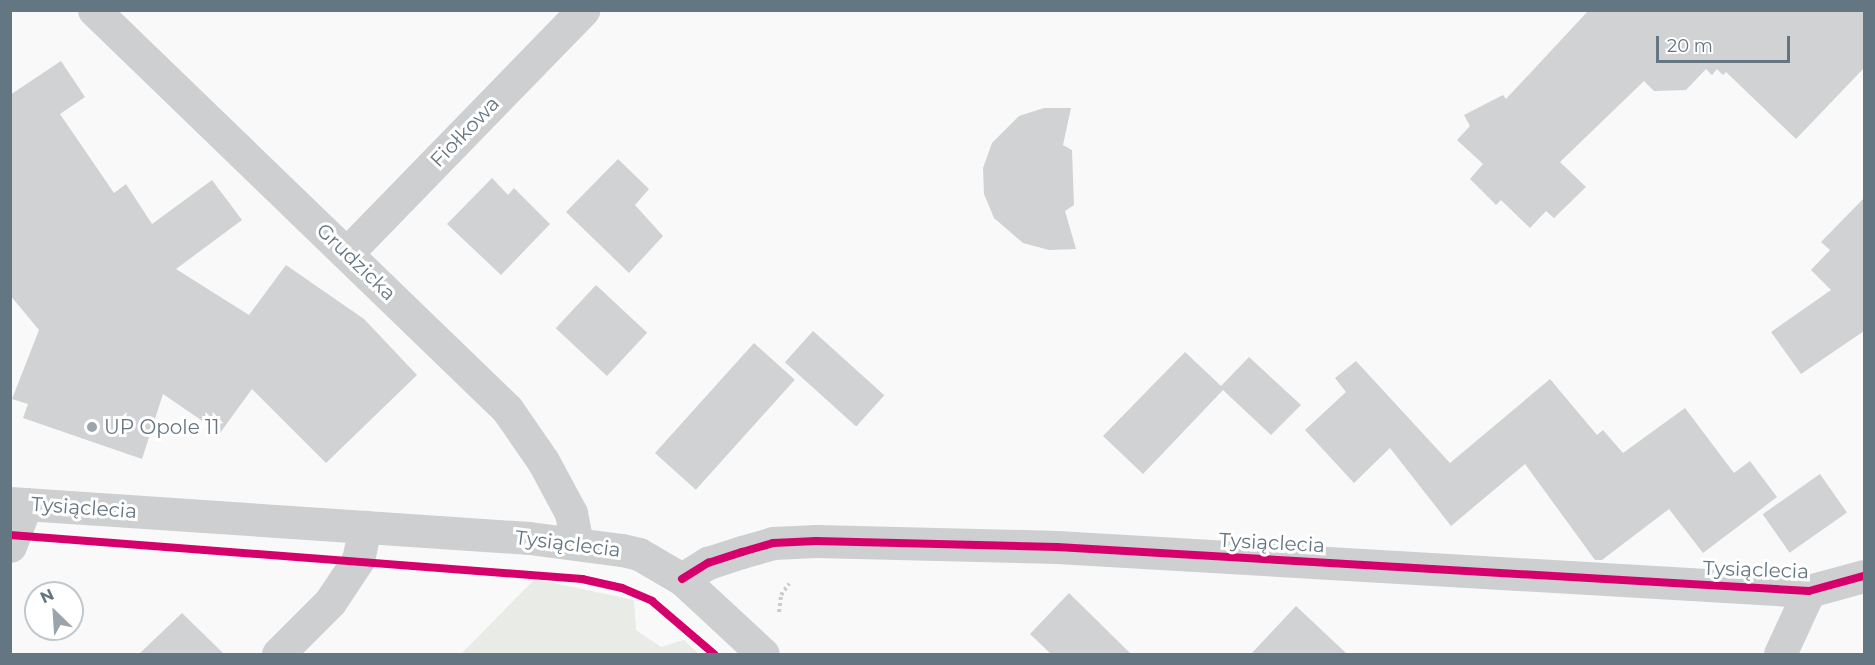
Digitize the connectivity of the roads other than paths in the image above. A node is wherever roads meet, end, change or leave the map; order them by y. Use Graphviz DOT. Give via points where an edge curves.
graph roads {
  1 [pos="94,10"];
  2 [pos="583,10"];
  3 [pos="347,253"];
  4 [pos="18,504"];
  5 [pos="365,527"];
  6 [pos="577,543"];
  7 [pos="10,546"];
  8 [pos="1864,576"];
  9 [pos="682,579"];
  10 [pos="1809,591"];
  11 [pos="278,654"];
  12 [pos="763,654"];
  13 [pos="1780,654"];
  1 -- 3 [label="street, Grudzicka"];
  2 -- 3 [label="street, Fiołkowa"];
  3 -- 6 [label="street, Grudzicka" via="507,409 549,471 571,513"];
  4 -- 5 [label="street, Tysiąclecia"];
  4 -- 7 [label="street"];
  5 -- 6 [label="street, Tysiąclecia"];
  5 -- 11 [label="street" via="358,560 330,602"];
  6 -- 9 [label="street, Tysiąclecia" via="639,554"];
  8 -- 10 [label="street, Tysiąclecia"];
  9 -- 10 [label="street, Tysiąclecia" via="708,563 773,543 829,541 1057,547"];
  9 -- 12 [label="street"];
  10 -- 13 [label="street"];
}
